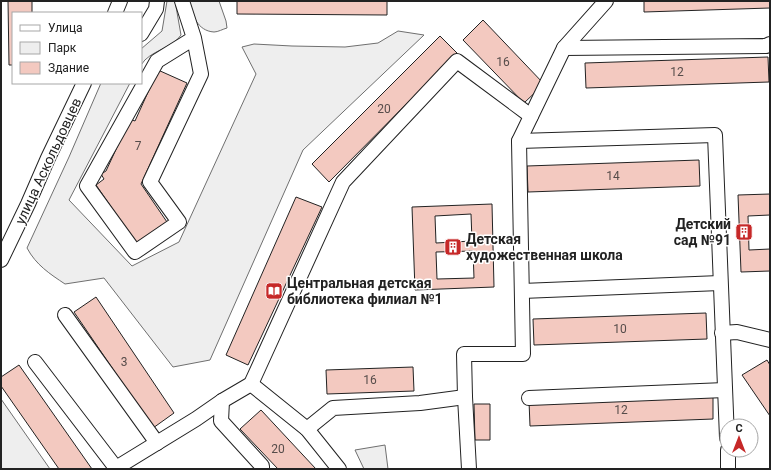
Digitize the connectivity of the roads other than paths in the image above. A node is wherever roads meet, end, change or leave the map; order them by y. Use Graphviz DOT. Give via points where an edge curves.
graph roads {
  1 [pos="120,1"];
  2 [pos="157,1"];
  3 [pos="182,1"];
  4 [pos="606,1"];
  5 [pos="115,12"];
  6 [pos="142,32"];
  7 [pos="194,38"];
  8 [pos="770,44"];
  9 [pos="564,48"];
  10 [pos="84,84"];
  11 [pos="531,116"];
  12 [pos="519,141"];
  13 [pos="1,260"];
  14 [pos="720,283"];
  15 [pos="522,291"];
  16 [pos="65,315"];
  17 [pos="722,333"];
  18 [pos="770,340"];
  19 [pos="35,362"];
  20 [pos="251,384"];
  21 [pos="725,390"];
  22 [pos="465,397"];
  23 [pos="529,398"];
  24 [pos="222,401"];
  25 [pos="726,418"];
  26 [pos="307,429"];
  27 [pos="157,443"];
  28 [pos="728,458"];
  29 [pos="116,469"];
  30 [pos="262,469"];
  31 [pos="339,469"];
  32 [pos="469,469"];
  33 [pos="728,469"];
  1 -- 5 [label="street"];
  2 -- 6 [label="street" via="156,8"];
  3 -- 7 [label="street"];
  4 -- 9 [label="street"];
  7 -- 7 [label="street" via="157,61 87,186 135,252 179,222 150,182 201,74"];
  8 -- 9 [label="street"];
  9 -- 11 [label="street"];
  10 -- 13 [label="street, улица Аскольдовцев"];
  11 -- 12 [label="street"];
  11 -- 20 [label="street" via="457,61 343,182"];
  12 -- 14 [label="street" via="715,135"];
  12 -- 15 [label="street"];
  14 -- 15 [label="street"];
  14 -- 17 [label="street"];
  15 -- 22 [label="street" via="523,354 464,354"];
  16 -- 27 [label="street"];
  17 -- 18 [label="street" via="737,332"];
  17 -- 21 [label="street"];
  19 -- 29 [label="street"];
  20 -- 24 [label="street"];
  20 -- 26 [label="street"];
  21 -- 23 [label="street"];
  21 -- 25 [label="street"];
  22 -- 26 [label="street" via="420,403 332,408"];
  22 -- 32 [label="street"];
  24 -- 27 [label="street"];
  24 -- 30 [label="street" via="221,421"];
  26 -- 31 [label="street"];
  27 -- 29 [label="street"];
  28 -- 33 [label="street"];
}
